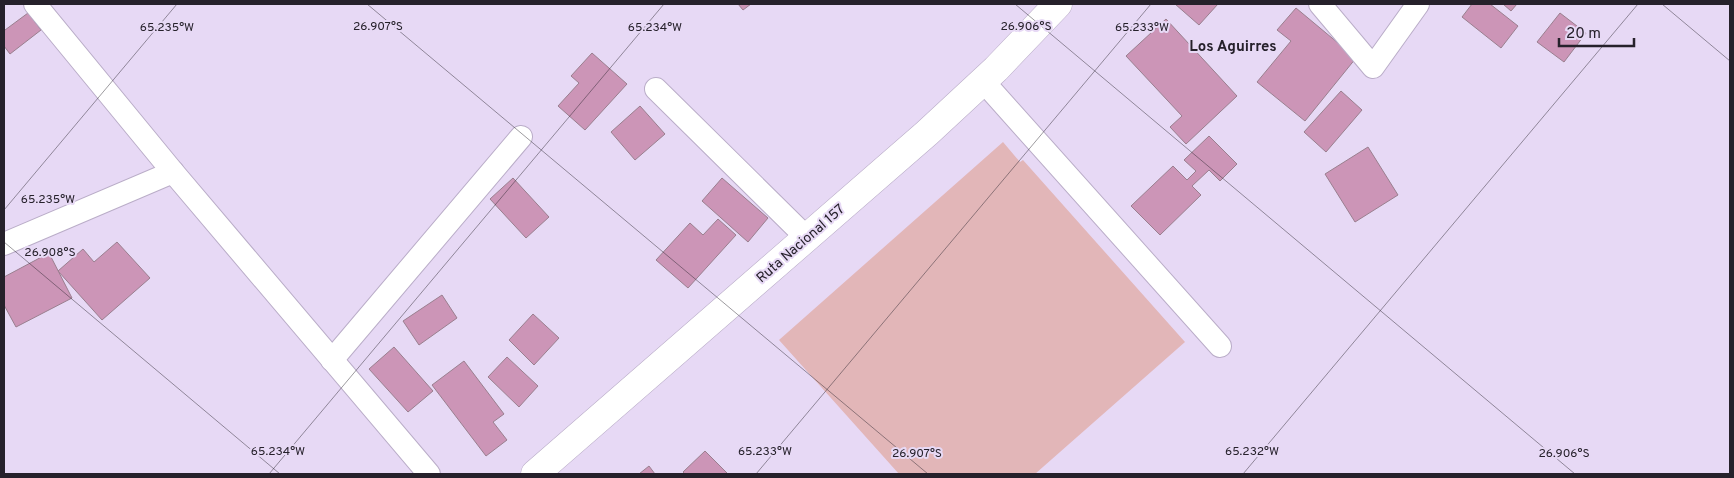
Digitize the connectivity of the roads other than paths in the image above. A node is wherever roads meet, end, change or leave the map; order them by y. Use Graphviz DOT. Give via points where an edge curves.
graph roads {
  1 [pos="35,4"];
  2 [pos="1058,4"];
  3 [pos="1320,4"];
  4 [pos="1418,4"];
  5 [pos="983,81"];
  6 [pos="656,89"];
  7 [pos="521,138"];
  8 [pos="173,172"];
  9 [pos="807,238"];
  10 [pos="4,244"];
  11 [pos="1220,346"];
  12 [pos="332,360"];
  13 [pos="430,474"];
  14 [pos="535,474"];
  1 -- 8 [label="street"];
  2 -- 5 [label="highway, Ruta Nacional 157"];
  3 -- 4 [label="street" via="1373,67"];
  5 -- 9 [label="highway, Ruta Nacional 157"];
  5 -- 11 [label="street"];
  6 -- 9 [label="street"];
  7 -- 12 [label="street"];
  8 -- 10 [label="street"];
  8 -- 12 [label="street"];
  9 -- 14 [label="highway, Ruta Nacional 157"];
  12 -- 13 [label="street"];
}
